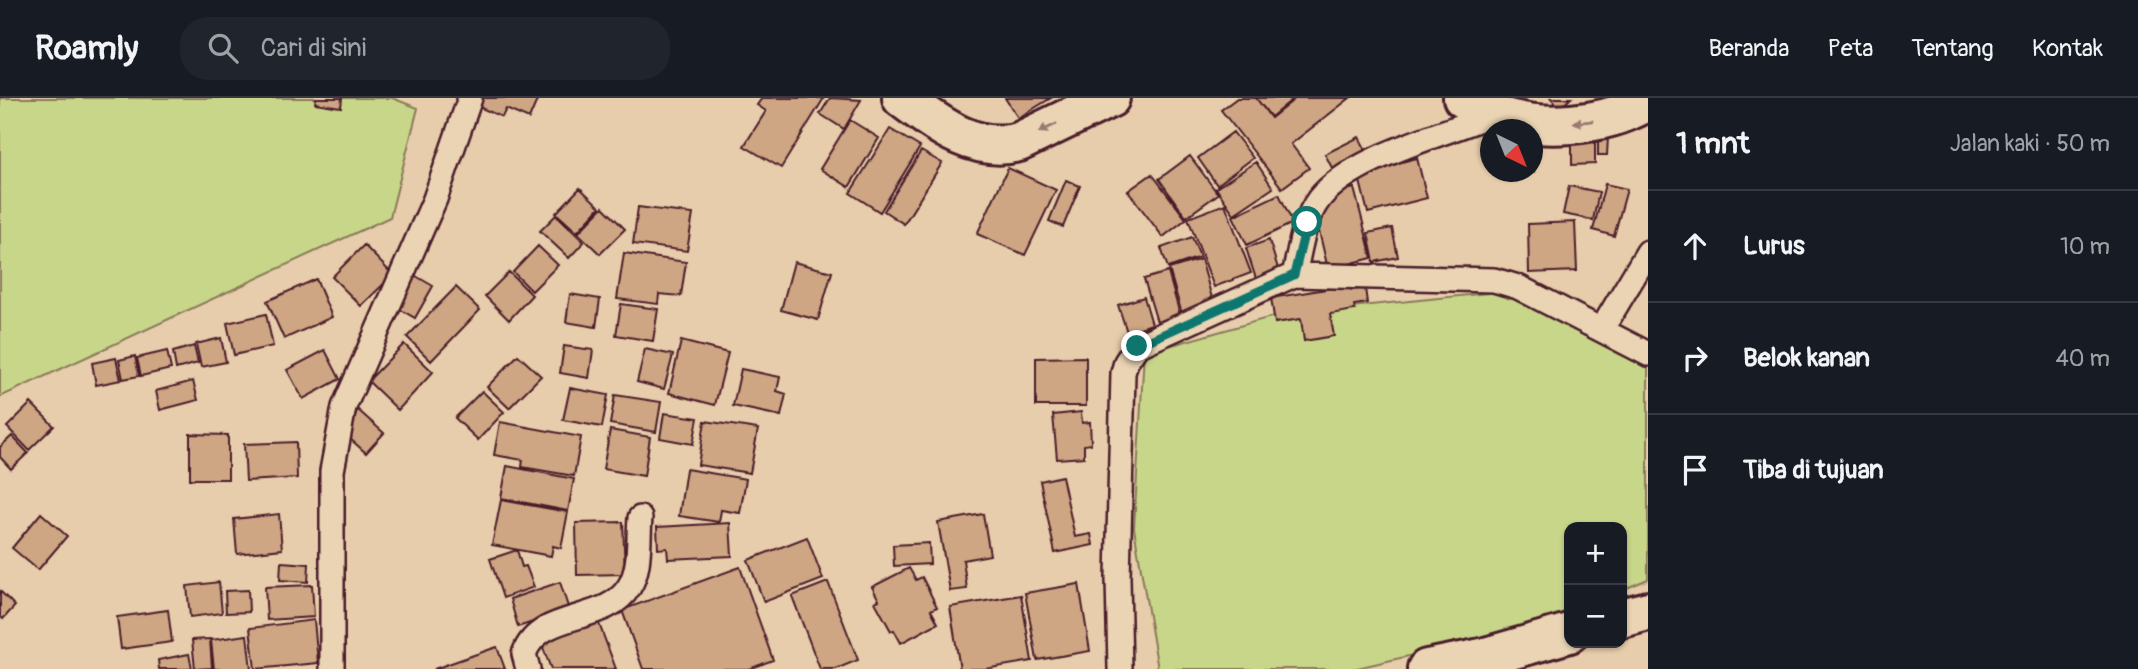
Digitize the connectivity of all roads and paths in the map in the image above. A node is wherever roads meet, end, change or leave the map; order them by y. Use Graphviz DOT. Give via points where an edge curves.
graph roads {
  1 [pos="470,98"];
  2 [pos="901,98"];
  3 [pos="1110,98"];
  4 [pos="1648,101"];
  5 [pos="1478,106"];
  6 [pos="1648,252"];
  7 [pos="1294,275"];
  8 [pos="1602,330"];
  9 [pos="1648,354"];
  10 [pos="640,518"];
  11 [pos="1648,611"];
  12 [pos="1627,617"];
  13 [pos="1564,634"];
  14 [pos="332,669"];
  15 [pos="528,669"];
  16 [pos="1120,669"];
  17 [pos="1427,669"];
  1 -- 14 [label="street" via="435,199 344,407 332,471"];
  3 -- 2 [label="highway, one-way" via="1003,146 963,137"];
  4 -- 5 [label="highway, one-way" via="1593,121 1558,124"];
  5 -- 7 [label="street" via="1361,164 1320,198 1307,222"];
  6 -- 8 [label="street"];
  7 -- 8 [label="street" via="1494,280 1518,287"];
  7 -- 16 [label="street" via="1137,346 1126,362 1118,550"];
  8 -- 9 [label="street"];
  10 -- 15 [label="street" via="635,576 629,587 608,605 542,629 524,654"];
  11 -- 12 [label="highway"];
  13 -- 17 [label="highway"];
}
